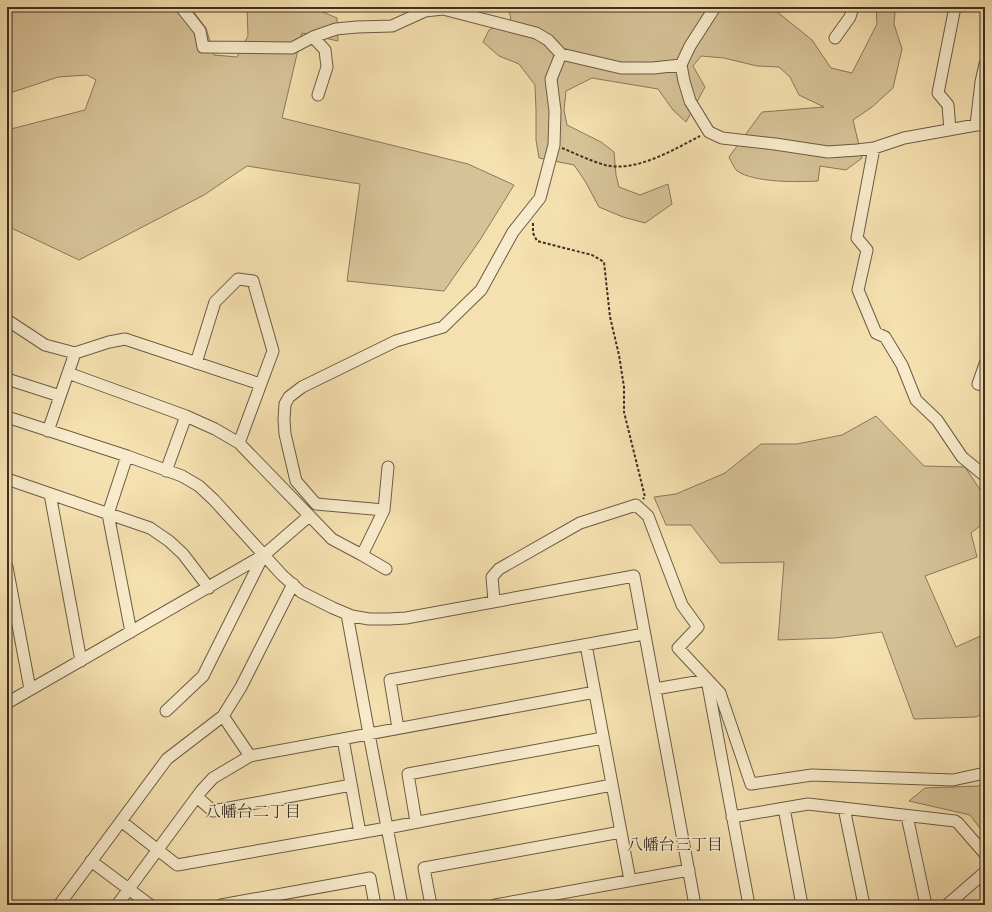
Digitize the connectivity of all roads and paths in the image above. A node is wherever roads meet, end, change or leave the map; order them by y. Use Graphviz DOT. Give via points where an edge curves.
graph roads {
  1 [pos="182,7"];
  2 [pos="715,7"];
  3 [pos="853,7"];
  4 [pos="955,7"];
  5 [pos="313,37"];
  6 [pos="835,38"];
  7 [pos="561,54"];
  8 [pos="985,64"];
  9 [pos="681,65"];
  10 [pos="318,95"];
  11 [pos="981,125"];
  12 [pos="950,130"];
  13 [pos="709,132"];
  14 [pos="554,145"];
  15 [pos="874,148"];
  16 [pos="532,208"];
  17 [pos="7,320"];
  18 [pos="75,353"];
  19 [pos="196,363"];
  20 [pos="985,364"];
  21 [pos="68,373"];
  22 [pos="7,379"];
  23 [pos="260,384"];
  24 [pos="985,386"];
  25 [pos="60,396"];
  26 [pos="186,416"];
  27 [pos="7,417"];
  28 [pos="48,431"];
  29 [pos="239,443"];
  30 [pos="127,456"];
  31 [pos="388,467"];
  32 [pos="166,471"];
  33 [pos="985,476"];
  34 [pos="7,479"];
  35 [pos="50,494"];
  36 [pos="636,505"];
  37 [pos="384,510"];
  38 [pos="108,514"];
  39 [pos="309,516"];
  40 [pos="264,555"];
  41 [pos="362,555"];
  42 [pos="7,567"];
  43 [pos="386,570"];
  44 [pos="293,584"];
  45 [pos="209,588"];
  46 [pos="494,602"];
  47 [pos="347,614"];
  48 [pos="131,632"];
  49 [pos="644,634"];
  50 [pos="586,644"];
  51 [pos="81,661"];
  52 [pos="707,680"];
  53 [pos="30,689"];
  54 [pos="655,689"];
  55 [pos="595,692"];
  56 [pos="7,703"];
  57 [pos="166,711"];
  58 [pos="223,716"];
  59 [pos="398,728"];
  60 [pos="369,734"];
  61 [pos="343,738"];
  62 [pos="603,738"];
  63 [pos="250,756"];
  64 [pos="985,773"];
  65 [pos="351,785"];
  66 [pos="612,785"];
  67 [pos="196,797"];
  68 [pos="784,808"];
  69 [pos="844,808"];
  70 [pos="907,816"];
  71 [pos="732,817"];
  72 [pos="121,821"];
  73 [pos="416,822"];
  74 [pos="387,828"];
  75 [pos="621,832"];
  76 [pos="360,833"];
  77 [pos="158,850"];
  78 [pos="985,854"];
  79 [pos="91,861"];
  80 [pos="689,870"];
  81 [pos="985,872"];
  82 [pos="630,880"];
  83 [pos="129,889"];
  84 [pos="799,904"];
  85 [pos="59,905"];
  86 [pos="117,905"];
  87 [pos="150,905"];
  88 [pos="221,905"];
  89 [pos="375,905"];
  90 [pos="402,905"];
  91 [pos="431,905"];
  92 [pos="495,905"];
  93 [pos="695,905"];
  94 [pos="749,905"];
  95 [pos="864,905"];
  96 [pos="926,905"];
  97 [pos="947,905"];
  1 -- 5 [label="street" via="200,31 203,47 292,48"];
  2 -- 9 [label="street"];
  3 -- 6 [label="street" via="850,17"];
  4 -- 12 [label="street" via="938,93 948,105"];
  5 -- 7 [label="street" via="336,29 392,26 425,11 443,9 536,33 548,40"];
  5 -- 10 [label="street" via="325,50 327,67"];
  7 -- 9 [label="street" via="621,68"];
  7 -- 14 [label="street" via="551,79 555,111"];
  8 -- 11 [label="street" via="981,82"];
  9 -- 13 [label="street" via="690,101"];
  11 -- 12 [label="street"];
  12 -- 15 [label="street" via="904,138"];
  13 -- 14 [label="path" via="649,161 626,166 606,166"];
  13 -- 15 [label="street" via="722,138 828,152"];
  14 -- 16 [label="street" via="540,198"];
  15 -- 33 [label="street" via="857,238 867,250 858,290 876,333 885,337 902,365 916,400 937,420 962,456"];
  16 -- 36 [label="path" via="533,233 537,241 592,255 604,262 610,317 624,387 624,412 645,497"];
  16 -- 37 [label="street" via="513,232 481,290 443,327 396,341 302,387 289,397 284,419 285,434 296,481 316,504"];
  17 -- 18 [label="street" via="45,345"];
  18 -- 19 [label="street" via="125,339"];
  18 -- 21 [label="street"];
  19 -- 23 [label="street"];
  19 -- 23 [label="street" via="216,302 238,279 253,281 273,351"];
  20 -- 24 [label="street" via="978,384"];
  21 -- 25 [label="street"];
  21 -- 26 [label="street"];
  22 -- 25 [label="street"];
  23 -- 29 [label="street"];
  25 -- 28 [label="street"];
  26 -- 29 [label="street"];
  26 -- 32 [label="street"];
  27 -- 28 [label="street"];
  28 -- 30 [label="street"];
  29 -- 39 [label="street"];
  30 -- 32 [label="street"];
  30 -- 38 [label="street"];
  31 -- 37 [label="street"];
  32 -- 40 [label="street" via="182,476 199,486"];
  34 -- 35 [label="street"];
  35 -- 38 [label="street"];
  35 -- 51 [label="street"];
  36 -- 46 [label="street" via="580,523 499,569 492,577"];
  36 -- 52 [label="street" via="648,516 682,605 698,627 678,648"];
  37 -- 41 [label="street"];
  38 -- 45 [label="street" via="150,528 169,541 183,554"];
  38 -- 48 [label="street"];
  39 -- 40 [label="street"];
  39 -- 41 [label="street" via="332,539"];
  40 -- 44 [label="street"];
  40 -- 45 [label="street"];
  40 -- 57 [label="street" via="203,676"];
  41 -- 43 [label="street"];
  42 -- 53 [label="street"];
  44 -- 47 [label="street" via="301,592"];
  44 -- 58 [label="street" via="241,687"];
  45 -- 48 [label="street"];
  46 -- 47 [label="street" via="406,618 369,619"];
  46 -- 49 [label="street" via="634,576"];
  47 -- 60 [label="street"];
  48 -- 51 [label="street"];
  49 -- 50 [label="street"];
  49 -- 54 [label="street"];
  50 -- 55 [label="street"];
  50 -- 59 [label="street" via="390,680"];
  51 -- 53 [label="street"];
  52 -- 54 [label="street"];
  52 -- 64 [label="street" via="720,693 751,784 812,775 953,780"];
  52 -- 71 [label="street"];
  53 -- 56 [label="street"];
  54 -- 80 [label="street"];
  55 -- 59 [label="street"];
  55 -- 62 [label="street"];
  58 -- 63 [label="street"];
  58 -- 72 [label="street" via="167,760"];
  59 -- 60 [label="street"];
  60 -- 61 [label="street"];
  60 -- 74 [label="street"];
  61 -- 63 [label="street"];
  61 -- 65 [label="street"];
  62 -- 66 [label="street"];
  62 -- 73 [label="street" via="408,774"];
  63 -- 67 [label="street" via="213,778"];
  65 -- 67 [label="street" via="213,810"];
  65 -- 76 [label="street"];
  66 -- 73 [label="street"];
  66 -- 75 [label="street"];
  67 -- 77 [label="street"];
  68 -- 69 [label="street" via="808,804"];
  68 -- 71 [label="street"];
  68 -- 84 [label="street"];
  69 -- 70 [label="street"];
  69 -- 95 [label="street"];
  70 -- 78 [label="street" via="958,822"];
  70 -- 96 [label="street"];
  71 -- 94 [label="street"];
  72 -- 77 [label="street"];
  72 -- 79 [label="street"];
  73 -- 74 [label="street"];
  74 -- 76 [label="street"];
  74 -- 90 [label="street"];
  75 -- 82 [label="street"];
  75 -- 91 [label="street" via="424,868"];
  76 -- 77 [label="street" via="177,865"];
  77 -- 83 [label="street"];
  79 -- 83 [label="street"];
  79 -- 85 [label="street"];
  80 -- 82 [label="street"];
  80 -- 93 [label="street"];
  81 -- 97 [label="street"];
  82 -- 92 [label="street"];
  83 -- 86 [label="street"];
  83 -- 87 [label="street"];
  88 -- 89 [label="street" via="370,878"];
}
